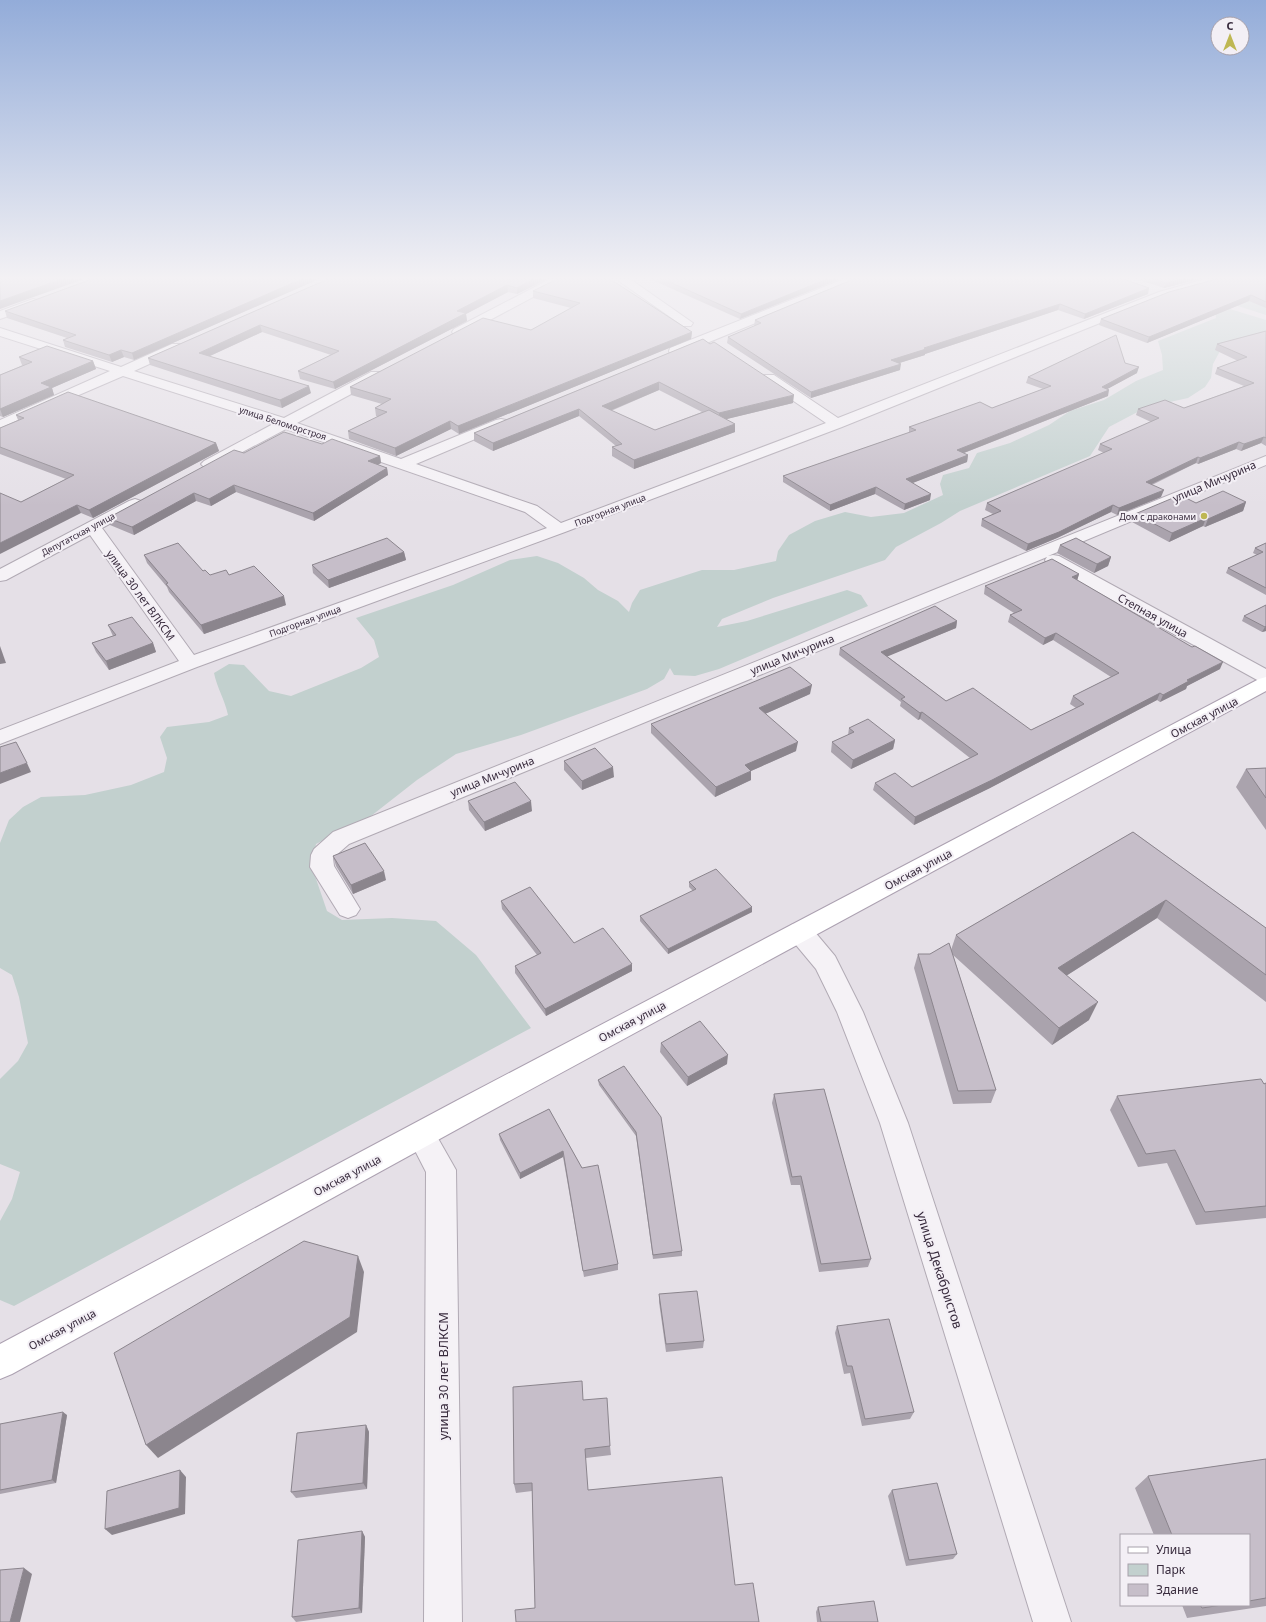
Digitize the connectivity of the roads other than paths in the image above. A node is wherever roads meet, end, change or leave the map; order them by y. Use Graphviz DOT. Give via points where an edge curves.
graph roads {
  1 [pos="69,355"];
  2 [pos="157,355"];
  3 [pos="667,355"];
  4 [pos="1011,355"];
  5 [pos="664,356"];
  6 [pos="390,368"];
  7 [pos="119,371"];
  8 [pos="760,372"];
  9 [pos="512,419"];
  10 [pos="284,423"];
  11 [pos="837,424"];
  12 [pos="0,425"];
  13 [pos="1266,460"];
  14 [pos="402,464"];
  15 [pos="195,471"];
  16 [pos="147,497"];
  17 [pos="93,527"];
  18 [pos="559,529"];
  19 [pos="1040,554"];
  20 [pos="0,576"];
  21 [pos="190,663"];
  22 [pos="1266,677"];
  23 [pos="1266,683"];
  24 [pos="0,737"];
  25 [pos="348,908"];
  26 [pos="800,932"];
  27 [pos="421,1135"];
  28 [pos="0,1362"];
  29 [pos="443,1622"];
  30 [pos="1052,1622"];
  1 -- 7 [label="street, улица Беломорстроя"];
  2 -- 7 [label="street"];
  3 -- 5 [label="street"];
  4 -- 11 [label="street, Подгорная улица"];
  6 -- 10 [label="street"];
  7 -- 10 [label="street, улица Беломорстроя"];
  7 -- 12 [label="street"];
  8 -- 11 [label="street"];
  9 -- 14 [label="street"];
  10 -- 14 [label="street, улица Беломорстроя"];
  10 -- 15 [label="street"];
  11 -- 18 [label="street, Подгорная улица"];
  13 -- 19 [label="street, улица Мичурина"];
  14 -- 18 [label="street, улица Беломорстроя" via="531,509"];
  16 -- 17 [label="street, Депутатская улица"];
  17 -- 20 [label="street, Депутатская улица"];
  17 -- 21 [label="street, улица 30 лет ВЛКСМ"];
  18 -- 21 [label="street, Подгорная улица"];
  19 -- 22 [label="street, Степная улица"];
  19 -- 25 [label="street, улица Мичурина" via="341,838 322,855 322,867"];
  21 -- 24 [label="street, Подгорная улица"];
  23 -- 26 [label="main road, Омская улица"];
  26 -- 27 [label="main road, Омская улица"];
  26 -- 30 [label="street, улица Декабристов" via="826,963 850,1012 894,1123"];
  27 -- 28 [label="main road, Омская улица"];
  27 -- 29 [label="street, улица 30 лет ВЛКСМ" via="441,1170"];
}
